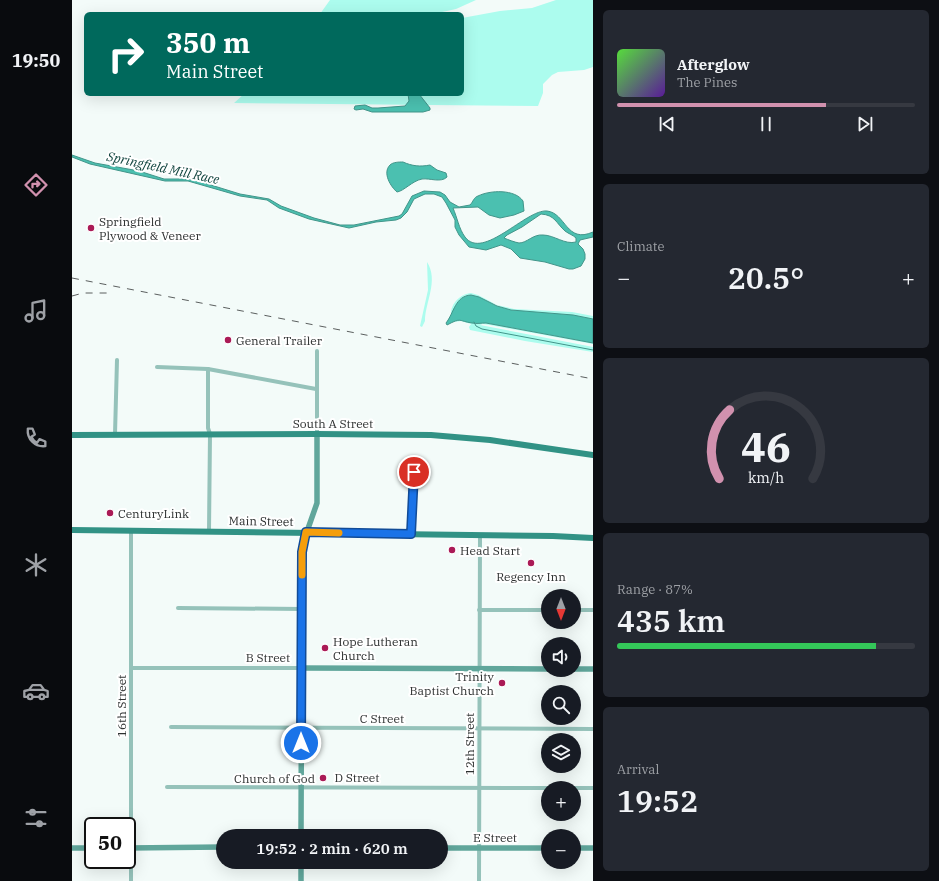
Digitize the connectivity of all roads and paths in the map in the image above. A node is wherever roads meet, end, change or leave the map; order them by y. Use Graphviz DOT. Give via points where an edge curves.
graph roads {
  1 [pos="317,351"];
  2 [pos="117,360"];
  3 [pos="157,367"];
  4 [pos="208,369"];
  5 [pos="316,389"];
  6 [pos="115,434"];
  7 [pos="210,434"];
  8 [pos="317,434"];
  9 [pos="72,435"];
  10 [pos="593,455"];
  11 [pos="414,463"];
  12 [pos="72,530"];
  13 [pos="132,530"];
  14 [pos="209,531"];
  15 [pos="306,532"];
  16 [pos="411,534"];
  17 [pos="480,535"];
  18 [pos="593,538"];
  19 [pos="178,608"];
  20 [pos="302,609"];
  21 [pos="479,610"];
  22 [pos="541,610"];
  23 [pos="581,610"];
  24 [pos="593,610"];
  25 [pos="131,668"];
  26 [pos="301,668"];
  27 [pos="479,669"];
  28 [pos="541,669"];
  29 [pos="581,669"];
  30 [pos="593,669"];
  31 [pos="171,727"];
  32 [pos="301,728"];
  33 [pos="479,728"];
  34 [pos="593,729"];
  35 [pos="167,787"];
  36 [pos="301,787"];
  37 [pos="479,788"];
  38 [pos="541,788"];
  39 [pos="581,788"];
  40 [pos="593,788"];
  41 [pos="129,817"];
  42 [pos="301,829"];
  43 [pos="216,847"];
  44 [pos="72,848"];
  45 [pos="84,848"];
  46 [pos="136,848"];
  47 [pos="448,848"];
  48 [pos="479,848"];
  49 [pos="541,848"];
  50 [pos="581,848"];
  51 [pos="593,848"];
  52 [pos="130,869"];
  53 [pos="301,869"];
  54 [pos="131,881"];
  55 [pos="301,881"];
  56 [pos="479,881"];
  1 -- 5 [label="street"];
  2 -- 6 [label="street"];
  3 -- 4 [label="street"];
  4 -- 5 [label="street"];
  4 -- 7 [label="street"];
  5 -- 8 [label="street"];
  6 -- 7 [label="main road, South A Street"];
  6 -- 9 [label="main road, South A Street"];
  7 -- 8 [label="main road, South A Street"];
  7 -- 14 [label="street"];
  8 -- 10 [label="main road, South A Street" via="431,435"];
  8 -- 15 [label="street" via="317,502"];
  11 -- 16 [label="street"];
  12 -- 13 [label="main road, Main Street"];
  13 -- 14 [label="main road, Main Street"];
  13 -- 25 [label="street, 16th Street"];
  14 -- 15 [label="main road, Main Street"];
  15 -- 16 [label="main road, Main Street"];
  15 -- 20 [label="street" via="302,552"];
  16 -- 17 [label="main road, Main Street"];
  17 -- 18 [label="main road, Main Street"];
  17 -- 21 [label="street, 12th Street"];
  19 -- 20 [label="street"];
  20 -- 26 [label="street"];
  21 -- 22 [label="street"];
  21 -- 27 [label="street, 12th Street"];
  23 -- 24 [label="street"];
  25 -- 26 [label="street, B Street"];
  25 -- 41 [label="street, 16th Street"];
  26 -- 27 [label="street, B Street"];
  26 -- 32 [label="street"];
  27 -- 28 [label="street, B Street"];
  27 -- 33 [label="street, 12th Street"];
  29 -- 30 [label="street"];
  31 -- 32 [label="street, C Street"];
  32 -- 33 [label="street, C Street"];
  32 -- 36 [label="street"];
  33 -- 34 [label="street, C Street"];
  33 -- 37 [label="street, 12th Street"];
  35 -- 36 [label="street, D Street"];
  36 -- 37 [label="street, D Street"];
  36 -- 42 [label="street"];
  37 -- 38 [label="street, D Street"];
  37 -- 48 [label="street, 12th Street"];
  39 -- 40 [label="street"];
  43 -- 46 [label="street"];
  44 -- 45 [label="street"];
  47 -- 48 [label="street, E Street"];
  48 -- 49 [label="street, E Street"];
  48 -- 56 [label="street, 12th Street"];
  50 -- 51 [label="street"];
  52 -- 54 [label="street, 16th Street"];
  53 -- 55 [label="street"];
}
